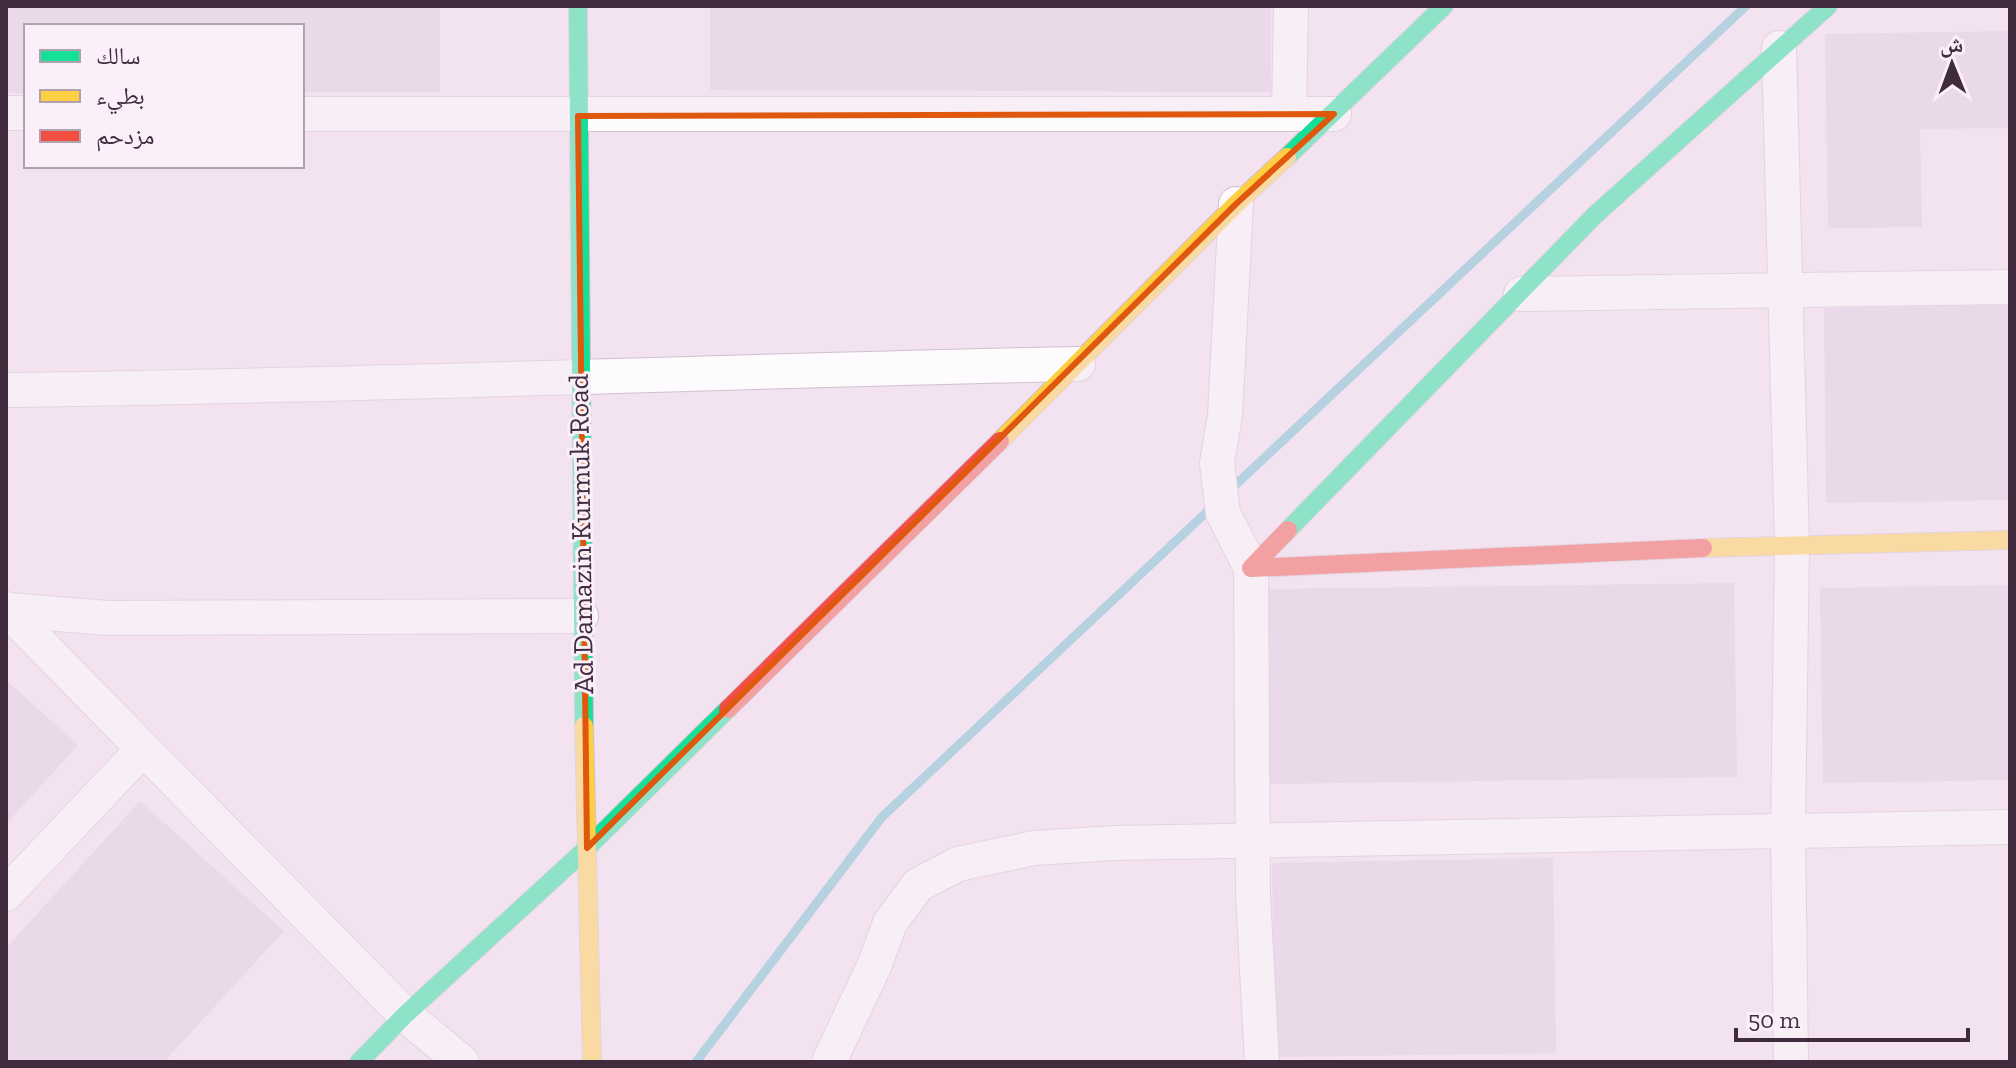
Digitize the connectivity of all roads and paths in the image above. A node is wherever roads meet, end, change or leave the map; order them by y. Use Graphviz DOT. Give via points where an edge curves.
graph roads {
  1 [pos="578,6"];
  2 [pos="1291,6"];
  3 [pos="1444,6"];
  4 [pos="1828,6"];
  5 [pos="1779,48"];
  6 [pos="304,114"];
  7 [pos="1289,114"];
  8 [pos="1334,114"];
  9 [pos="578,116"];
  10 [pos="1236,204"];
  11 [pos="2010,287"];
  12 [pos="1785,290"];
  13 [pos="1521,294"];
  14 [pos="1078,364"];
  15 [pos="578,379"];
  16 [pos="6,390"];
  17 [pos="2010,540"];
  18 [pos="1792,544"];
  19 [pos="1251,568"];
  20 [pos="7,609"];
  21 [pos="581,616"];
  22 [pos="143,749"];
  23 [pos="2010,827"];
  24 [pos="1788,830"];
  25 [pos="1252,840"];
  26 [pos="587,848"];
  27 [pos="6,894"];
  28 [pos="405,1015"];
  29 [pos="359,1062"];
  30 [pos="462,1062"];
  31 [pos="592,1062"];
  32 [pos="829,1062"];
  33 [pos="1262,1062"];
  34 [pos="1791,1062"];
  1 -- 9 [label="main road, Ad Damazin Kurmuk Road"];
  2 -- 7 [label="street"];
  3 -- 8 [label="main road"];
  4 -- 5 [label="main road"];
  5 -- 12 [label="street"];
  5 -- 13 [label="main road" via="1595,215"];
  6 -- 9 [label="street"];
  7 -- 8 [label="street"];
  7 -- 9 [label="street"];
  8 -- 10 [label="main road"];
  9 -- 15 [label="main road, Ad Damazin Kurmuk Road"];
  10 -- 14 [label="main road"];
  10 -- 19 [label="street" via="1225,416 1217,463 1223,513"];
  11 -- 12 [label="street"];
  12 -- 13 [label="street"];
  12 -- 18 [label="street"];
  13 -- 19 [label="main road"];
  14 -- 15 [label="street"];
  14 -- 26 [label="main road"];
  15 -- 16 [label="street"];
  15 -- 21 [label="main road, Ad Damazin Kurmuk Road"];
  17 -- 18 [label="main road"];
  18 -- 19 [label="main road"];
  18 -- 24 [label="street"];
  19 -- 25 [label="street"];
  20 -- 21 [label="street" via="108,618"];
  20 -- 22 [label="street"];
  21 -- 26 [label="main road, Ad Damazin Kurmuk Road"];
  22 -- 27 [label="street"];
  22 -- 28 [label="street"];
  23 -- 24 [label="street"];
  24 -- 25 [label="street"];
  24 -- 34 [label="street"];
  25 -- 32 [label="street" via="1034,848 958,864 931,878 918,885 890,923"];
  25 -- 33 [label="street"];
  26 -- 28 [label="main road"];
  26 -- 31 [label="main road, Ad Damazin Kurmuk Road"];
  28 -- 29 [label="main road"];
  28 -- 30 [label="street"];
}
